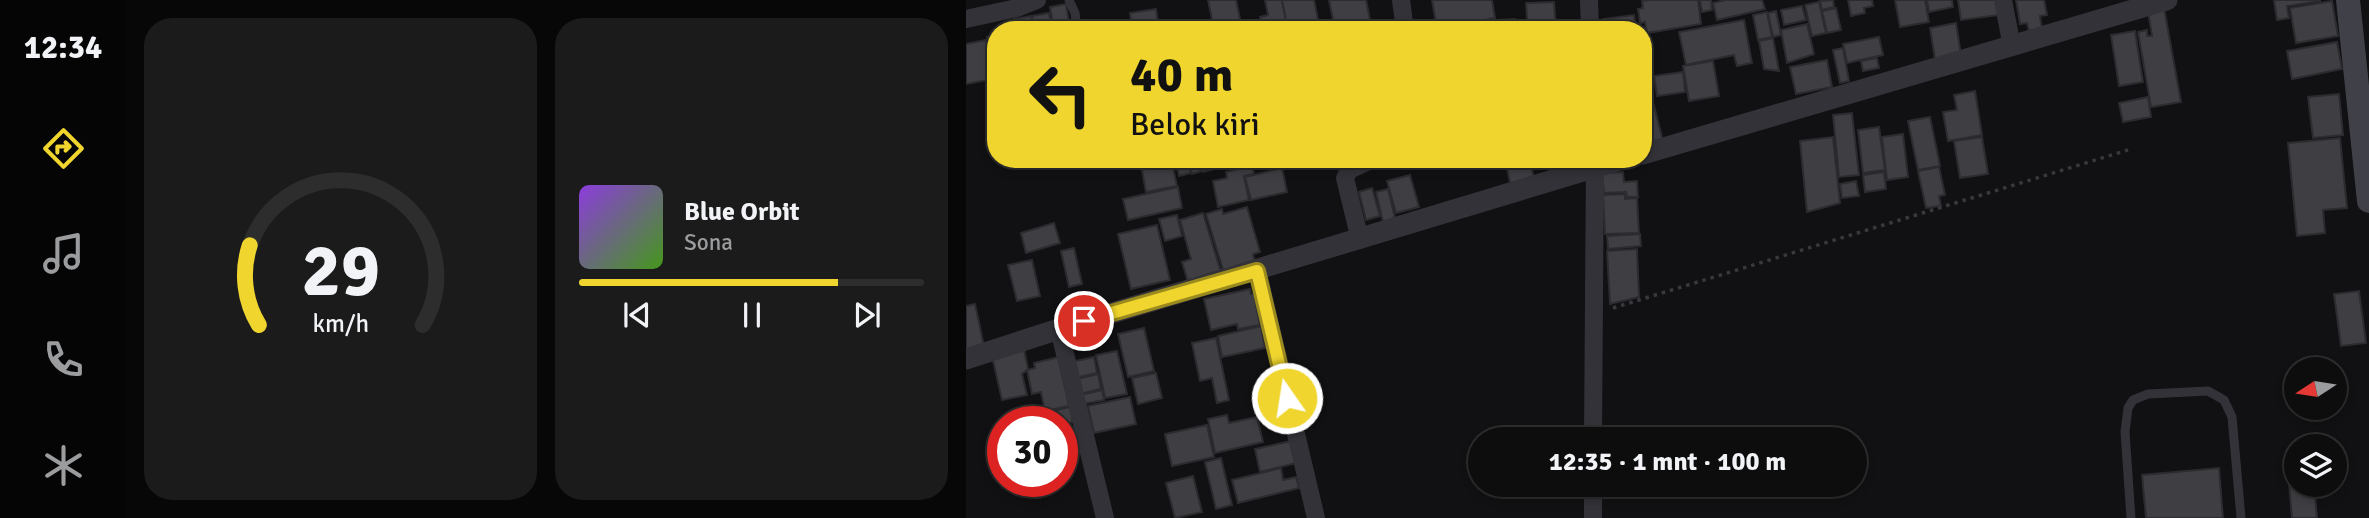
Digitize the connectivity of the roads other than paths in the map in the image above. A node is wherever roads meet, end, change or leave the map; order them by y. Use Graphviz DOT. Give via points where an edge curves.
graph roads {
  1 [pos="1037,0"];
  2 [pos="1069,0"];
  3 [pos="1401,0"];
  4 [pos="1588,0"];
  5 [pos="2003,0"];
  6 [pos="2167,0"];
  7 [pos="2348,0"];
  8 [pos="966,19"];
  9 [pos="1076,21"];
  10 [pos="1404,21"];
  11 [pos="1589,21"];
  12 [pos="2012,47"];
  13 [pos="1652,151"];
  14 [pos="1353,168"];
  15 [pos="1580,168"];
  16 [pos="1595,168"];
  17 [pos="2369,201"];
  18 [pos="1360,240"];
  19 [pos="1257,271"];
  20 [pos="1059,329"];
  21 [pos="966,359"];
  22 [pos="1593,427"];
  23 [pos="1593,497"];
  24 [pos="1105,518"];
  25 [pos="1316,518"];
  26 [pos="1593,518"];
  27 [pos="2131,518"];
  28 [pos="2241,518"];
  1 -- 8 [label="street"];
  2 -- 9 [label="lane"];
  3 -- 10 [label="street"];
  4 -- 11 [label="street"];
  5 -- 12 [label="street"];
  6 -- 12 [label="street"];
  7 -- 17 [label="main road"];
  12 -- 13 [label="street"];
  14 -- 18 [label="street" via="1345,178"];
  15 -- 18 [label="street"];
  16 -- 22 [label="street"];
  18 -- 19 [label="street"];
  19 -- 20 [label="street"];
  19 -- 25 [label="street"];
  20 -- 21 [label="street"];
  20 -- 24 [label="street"];
  23 -- 26 [label="street"];
  27 -- 28 [label="lane" via="2125,432 2128,408 2140,396 2208,391 2224,400 2232,417"];
}
